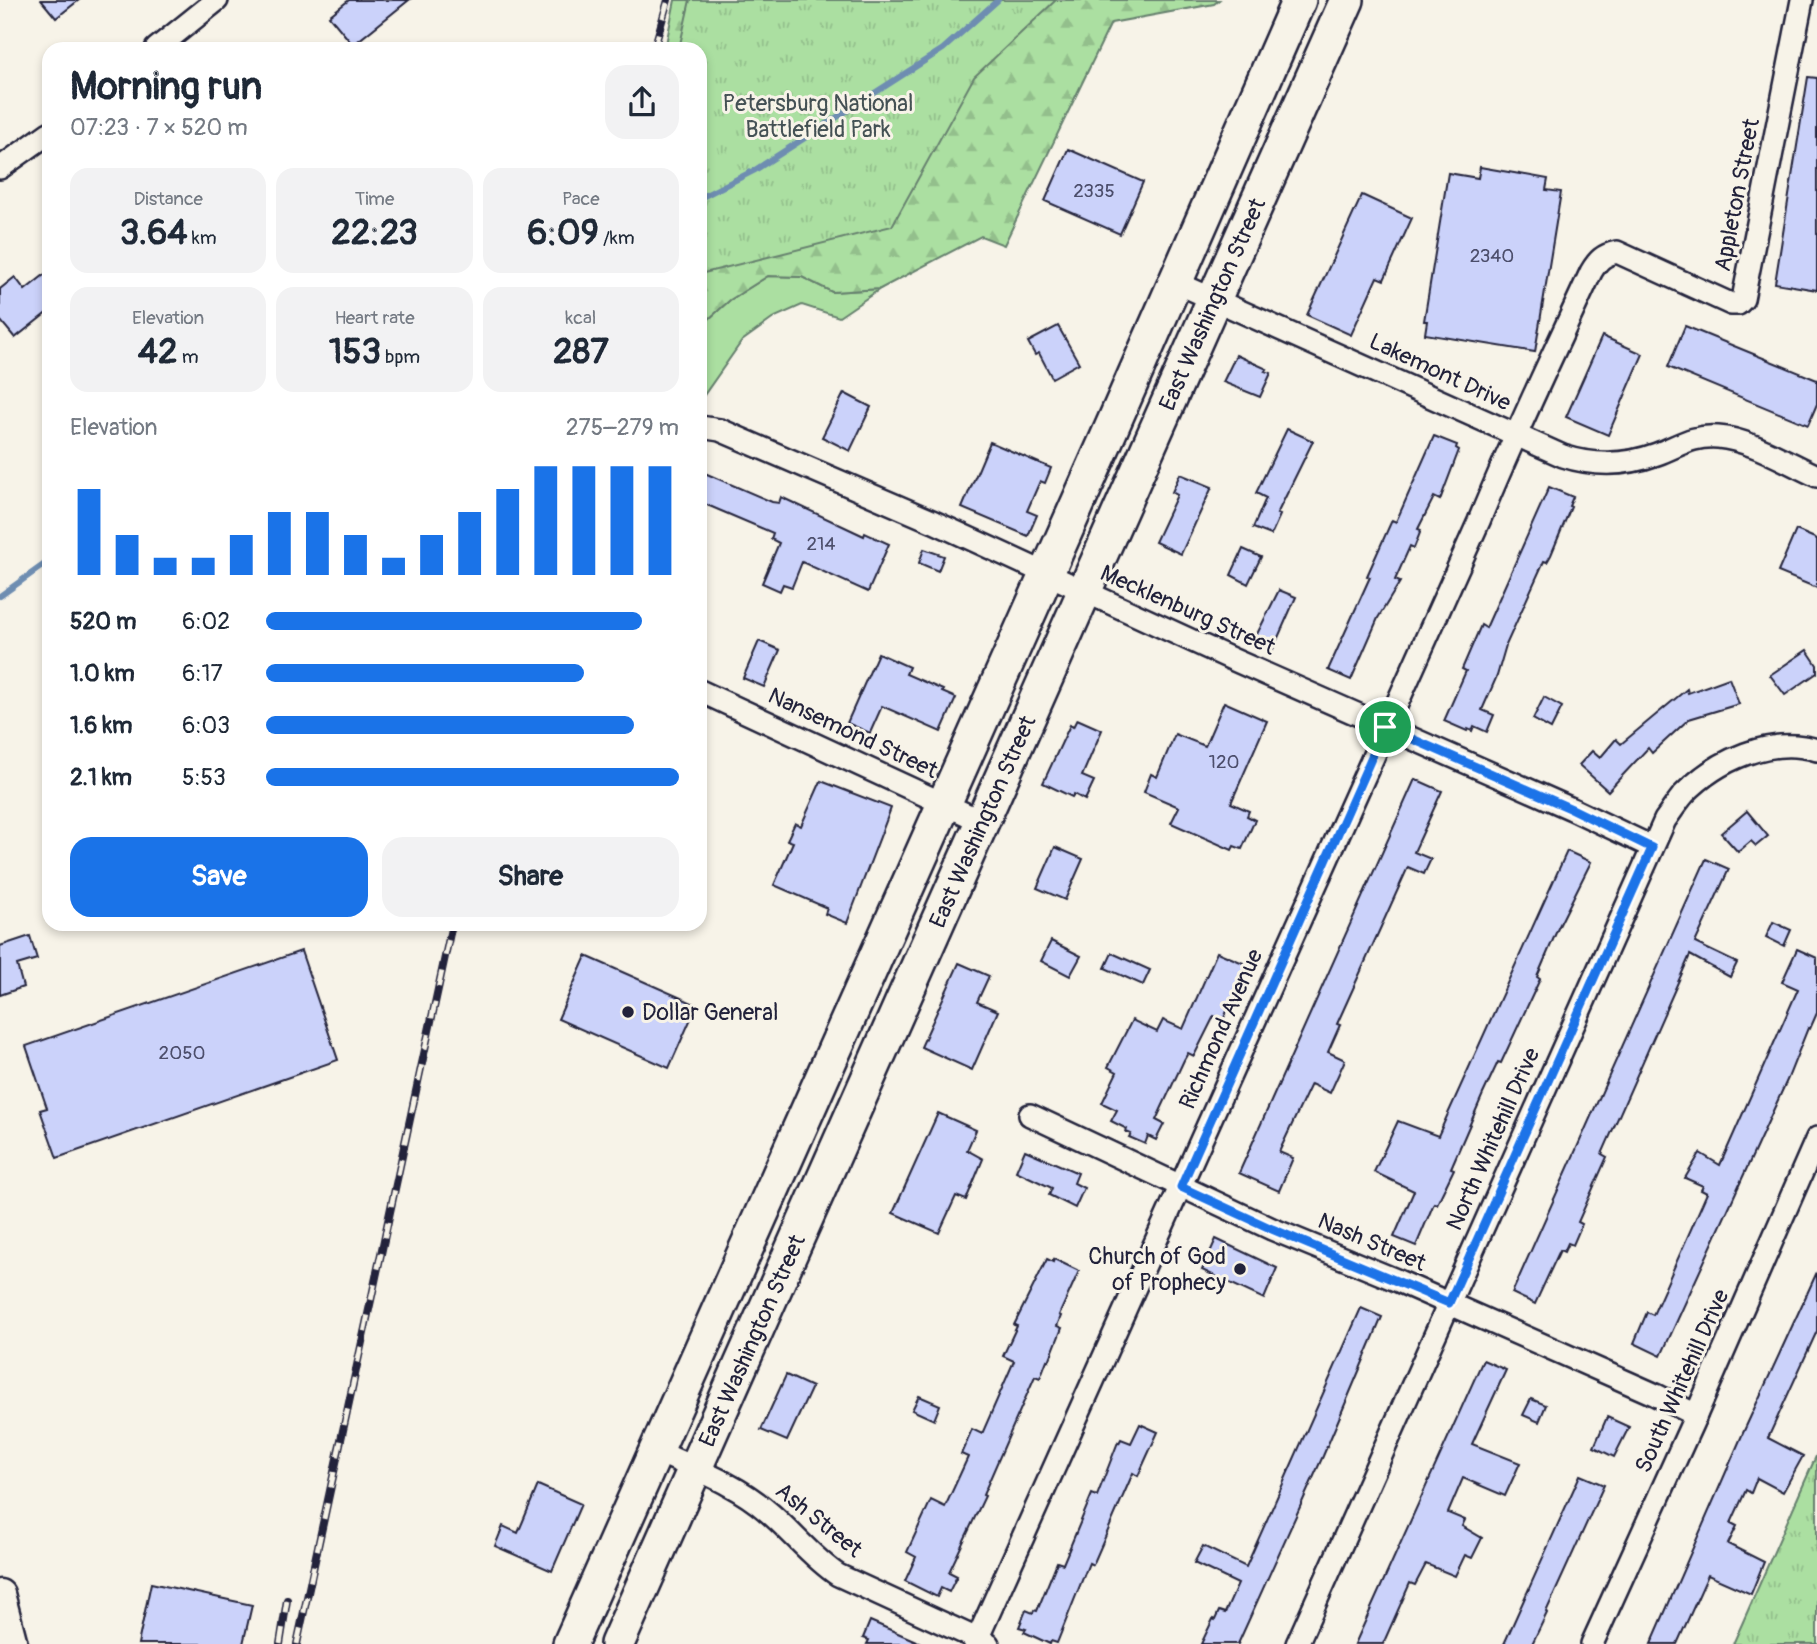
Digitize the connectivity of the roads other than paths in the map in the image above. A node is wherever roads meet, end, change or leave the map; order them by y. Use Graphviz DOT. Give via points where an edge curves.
graph roads {
  1 [pos="217,0"];
  2 [pos="1299,0"];
  3 [pos="1347,0"];
  4 [pos="1802,0"];
  5 [pos="165,42"];
  6 [pos="42,138"];
  7 [pos="0,168"];
  8 [pos="1175,282"];
  9 [pos="1214,299"];
  10 [pos="707,428"];
  11 [pos="1517,437"];
  12 [pos="1817,476"];
  13 [pos="1046,574"];
  14 [pos="1085,592"];
  15 [pos="707,694"];
  16 [pos="1385,727"];
  17 [pos="1817,750"];
  18 [pos="944,803"];
  19 [pos="983,822"];
  20 [pos="1652,848"];
  21 [pos="1030,1115"];
  22 [pos="1817,1138"];
  23 [pos="1181,1187"];
  24 [pos="1449,1303"];
  25 [pos="1696,1415"];
  26 [pos="657,1451"];
  27 [pos="695,1469"];
  28 [pos="0,1594"];
  29 [pos="980,1642"];
  30 [pos="13,1644"];
  31 [pos="570,1644"];
  32 [pos="617,1644"];
  33 [pos="1297,1644"];
  34 [pos="1592,1644"];
  1 -- 5 [label="street"];
  2 -- 8 [label="highway, East Washington Street"];
  3 -- 9 [label="highway, East Washington Street"];
  4 -- 11 [label="street, Appleton Street" via="1743,299 1731,304 1618,252 1605,255 1591,272"];
  6 -- 7 [label="street"];
  8 -- 9 [label="street, Lakemont Drive"];
  8 -- 13 [label="highway, East Washington Street"];
  9 -- 11 [label="street, Lakemont Drive"];
  9 -- 14 [label="highway, East Washington Street"];
  10 -- 13 [label="street, Mecklenburg Street"];
  11 -- 12 [label="street, Lakemont Drive" via="1585,463 1611,464 1633,462 1689,440 1718,437 1738,441"];
  11 -- 16 [label="street, Richmond Avenue"];
  13 -- 14 [label="street, Mecklenburg Street"];
  13 -- 18 [label="highway, East Washington Street"];
  14 -- 16 [label="street, Mecklenburg Street"];
  14 -- 19 [label="highway, East Washington Street"];
  15 -- 18 [label="street, Nansemond Street"];
  16 -- 20 [label="street, Mecklenburg Street"];
  16 -- 23 [label="street, Richmond Avenue"];
  17 -- 20 [label="street, North Whitehill Drive" via="1774,746 1722,765 1683,795"];
  18 -- 19 [label="street, Nansemond Street"];
  18 -- 26 [label="highway, East Washington Street"];
  19 -- 27 [label="highway, East Washington Street"];
  20 -- 24 [label="street, North Whitehill Drive"];
  21 -- 23 [label="street, Nash Street"];
  22 -- 25 [label="street, South Whitehill Drive"];
  23 -- 24 [label="street, Nash Street"];
  23 -- 29 [label="street, Richmond Avenue"];
  24 -- 25 [label="street, Nash Street"];
  24 -- 33 [label="street, North Whitehill Drive"];
  25 -- 34 [label="street, South Whitehill Drive"];
  26 -- 27 [label="street, Ash Street"];
  26 -- 31 [label="highway, East Washington Street"];
  27 -- 29 [label="street, Ash Street" via="765,1509 838,1575"];
  27 -- 32 [label="highway, East Washington Street"];
  28 -- 30 [label="main road"];
}
